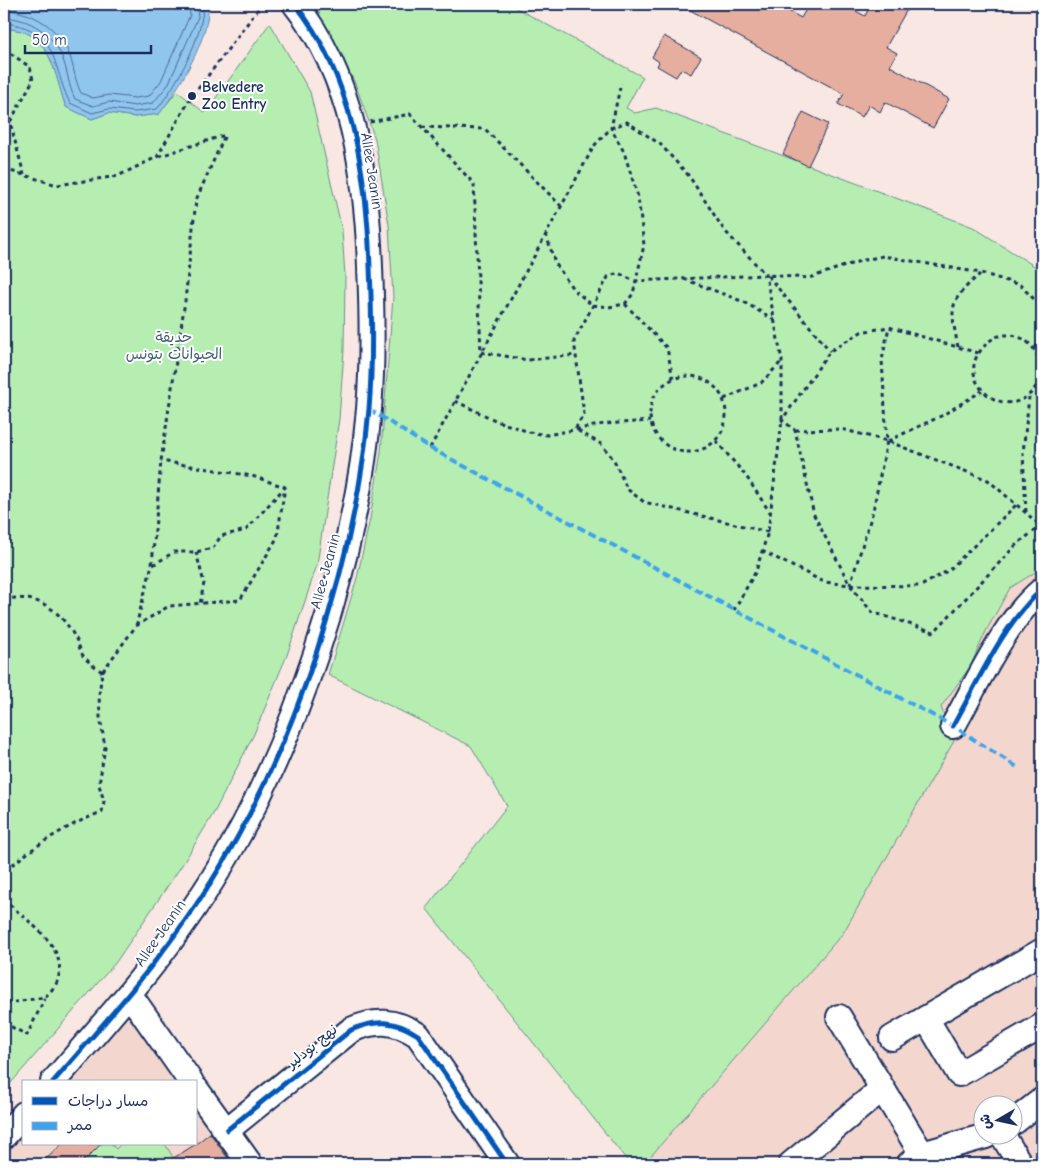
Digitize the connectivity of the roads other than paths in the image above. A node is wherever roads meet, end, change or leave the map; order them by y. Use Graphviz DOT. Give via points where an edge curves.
graph roads {
  1 [pos="295,4"];
  2 [pos="1042,590"];
  3 [pos="953,726"];
  4 [pos="1042,950"];
  5 [pos="130,994"];
  6 [pos="839,1017"];
  7 [pos="926,1018"];
  8 [pos="1042,1026"];
  9 [pos="892,1038"];
  10 [pos="55,1080"];
  11 [pos="190,1080"];
  12 [pos="882,1089"];
  13 [pos="198,1092"];
  14 [pos="1042,1100"];
  15 [pos="1024,1114"];
  16 [pos="22,1116"];
  17 [pos="227,1130"];
  18 [pos="4,1136"];
  19 [pos="974,1140"];
  20 [pos="1009,1146"];
  21 [pos="915,1159"];
  22 [pos="250,1164"];
  23 [pos="507,1164"];
  24 [pos="791,1164"];
  25 [pos="1020,1164"];
  1 -- 5 [label="street, Allee Jeanin" via="321,44 340,83 353,126 369,232 372,360 364,448 340,572 311,667 272,766 210,883"];
  2 -- 3 [label="street" via="1027,603 1009,630"];
  4 -- 7 [label="street"];
  5 -- 10 [label="street, Allee Jeanin"];
  5 -- 11 [label="street"];
  6 -- 12 [label="street"];
  7 -- 8 [label="street" via="959,1074"];
  7 -- 9 [label="street"];
  12 -- 21 [label="street"];
  12 -- 24 [label="street"];
  13 -- 17 [label="street"];
  14 -- 15 [label="street"];
  16 -- 18 [label="street"];
  17 -- 22 [label="street"];
  17 -- 23 [label="street, نهج بودلير" via="350,1030 367,1023 387,1022 406,1027 418,1035"];
  19 -- 21 [label="street"];
  20 -- 25 [label="street"];
}
